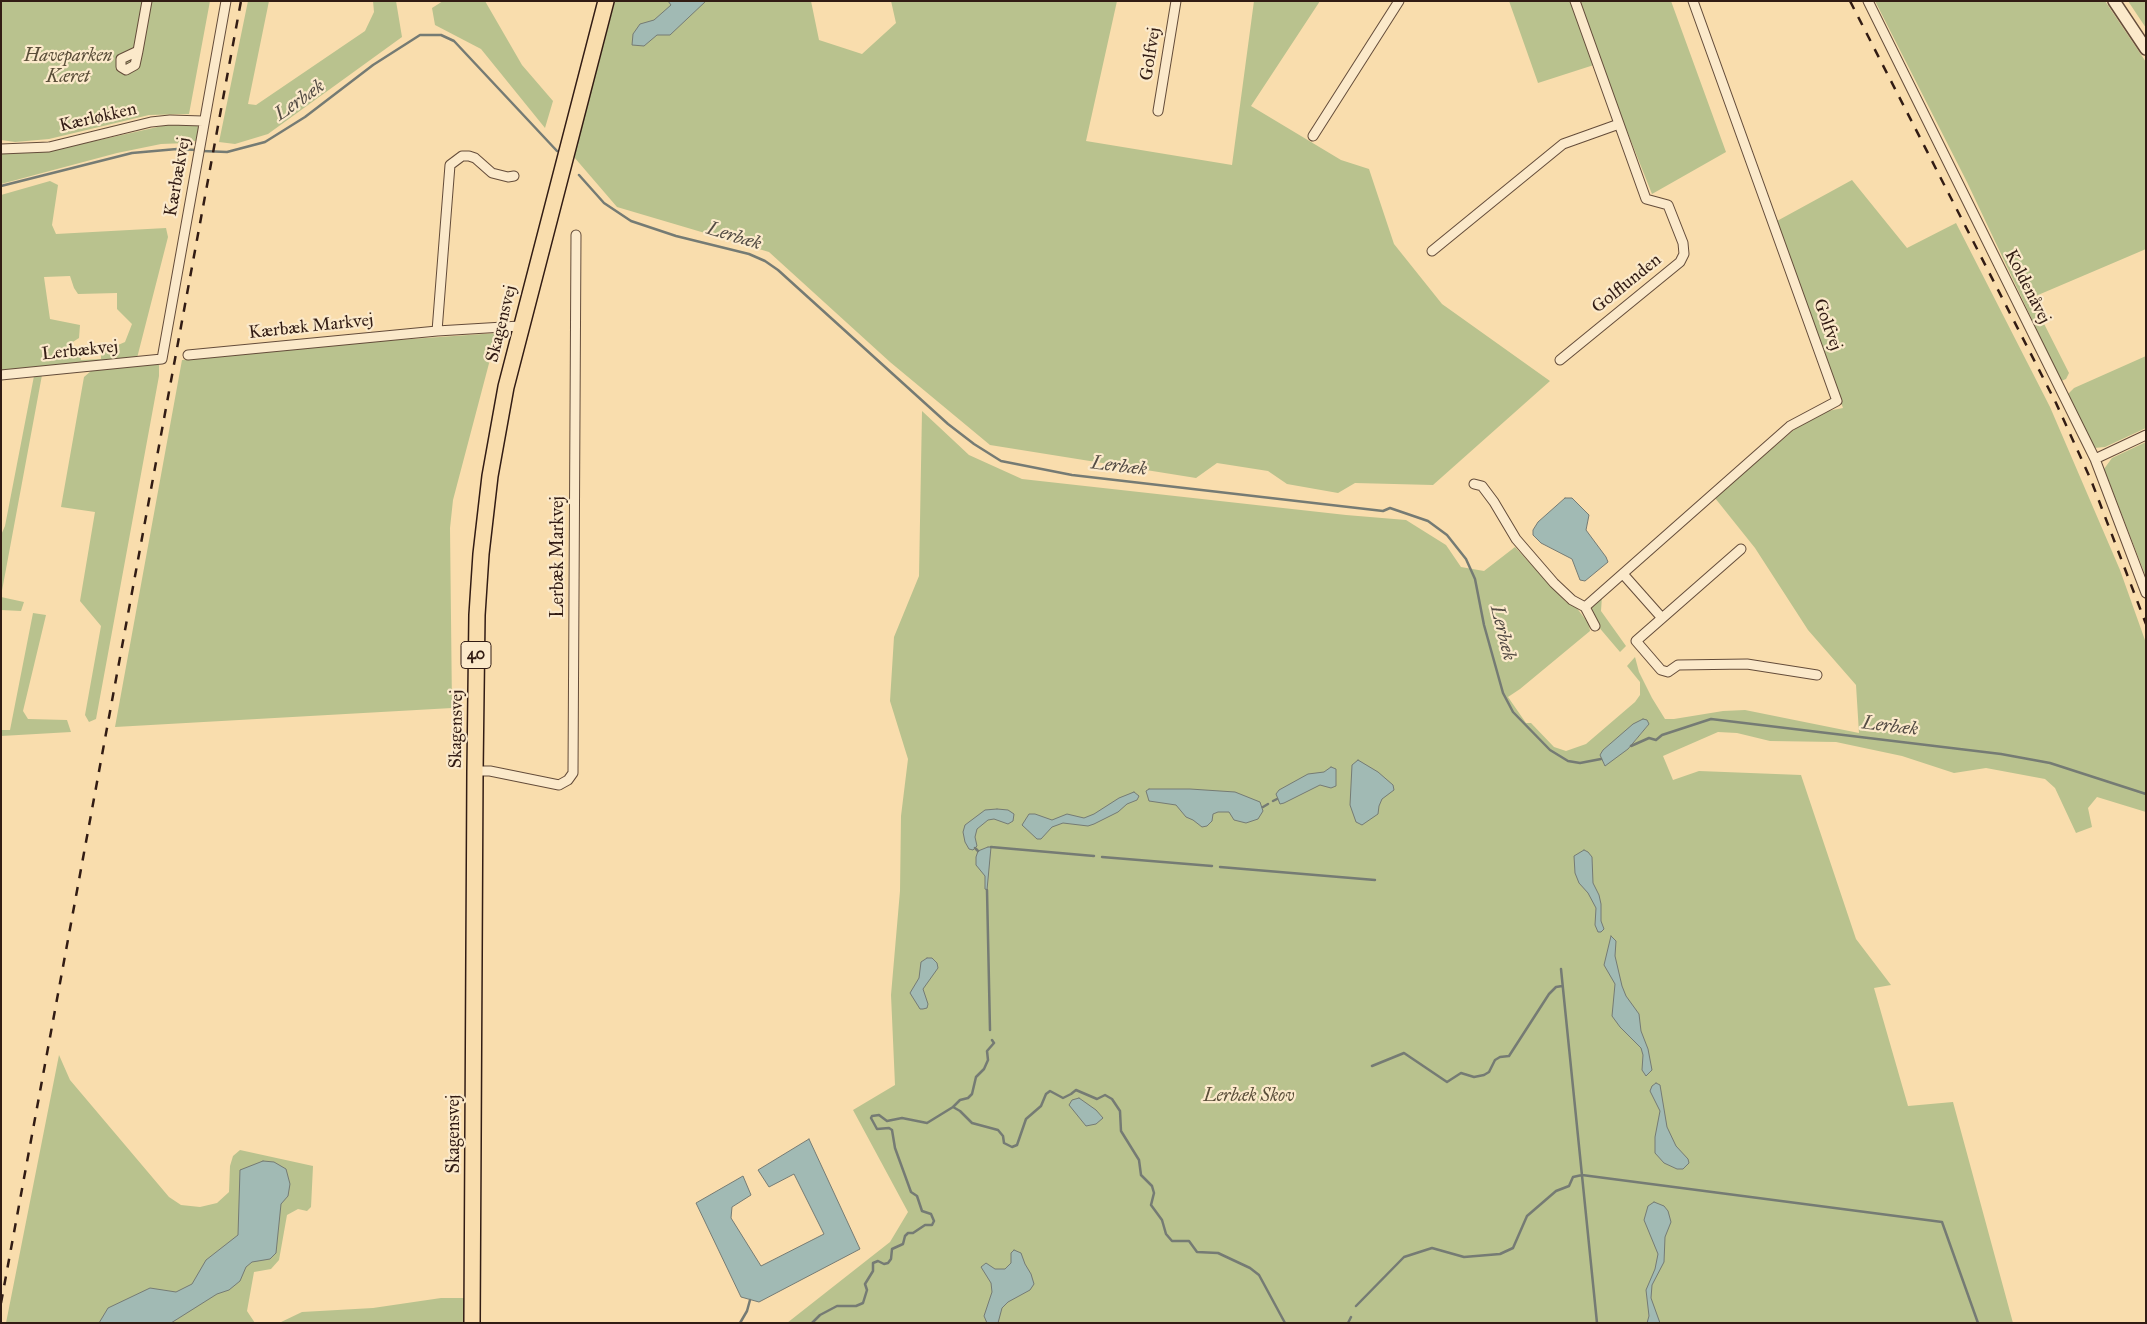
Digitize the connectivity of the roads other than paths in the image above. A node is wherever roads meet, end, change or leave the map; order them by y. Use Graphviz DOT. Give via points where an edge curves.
graph roads {
  1 [pos="147,1"];
  2 [pos="226,1"];
  3 [pos="606,1"];
  4 [pos="1176,1"];
  5 [pos="1399,1"];
  6 [pos="1575,1"];
  7 [pos="1692,1"];
  8 [pos="1868,1"];
  9 [pos="2114,1"];
  10 [pos="2146,49"];
  11 [pos="138,51"];
  12 [pos="1158,111"];
  13 [pos="203,121"];
  14 [pos="1619,124"];
  15 [pos="1313,136"];
  16 [pos="1,149"];
  17 [pos="514,176"];
  18 [pos="576,235"];
  19 [pos="1432,251"];
  20 [pos="520,326"];
  21 [pos="437,330"];
  22 [pos="188,356"];
  23 [pos="162,359"];
  24 [pos="1560,360"];
  25 [pos="1,375"];
  26 [pos="2146,435"];
  27 [pos="2096,459"];
  28 [pos="1474,484"];
  29 [pos="1740,549"];
  30 [pos="1624,574"];
  31 [pos="2146,593"];
  32 [pos="1585,607"];
  33 [pos="1662,618"];
  34 [pos="1595,626"];
  35 [pos="1817,675"];
  36 [pos="475,771"];
  37 [pos="472,1323"];
  1 -- 11 [label="street"];
  2 -- 13 [label="street, Kærbækvej"];
  3 -- 20 [label="main road, Skagensvej / 40"];
  4 -- 12 [label="street, Golfvej"];
  5 -- 15 [label="street"];
  6 -- 14 [label="street, Golflunden"];
  7 -- 30 [label="street, Golfvej" via="1837,401 1790,426"];
  8 -- 27 [label="street, Koldenåvej"];
  9 -- 10 [label="street"];
  13 -- 16 [label="street, Kærløkken" via="152,122 49,147"];
  13 -- 23 [label="street, Kærbækvej"];
  14 -- 19 [label="street" via="1563,144"];
  14 -- 24 [label="street, Golflunden" via="1646,200 1668,205 1684,254 1680,262"];
  17 -- 21 [label="street" via="492,173 469,156 462,156 450,166"];
  18 -- 36 [label="street, Lerbæk Markvej" via="574,773 559,785"];
  20 -- 21 [label="street, Kærbæk Markvej"];
  20 -- 36 [label="main road, Skagensvej / 40" via="493,452 482,545 477,615"];
  21 -- 22 [label="street, Kærbæk Markvej"];
  23 -- 25 [label="street, Lerbækvej"];
  26 -- 27 [label="street"];
  27 -- 31 [label="street, Koldenåvej"];
  28 -- 32 [label="street" via="1482,486 1516,539 1554,583"];
  29 -- 33 [label="street"];
  30 -- 32 [label="street, Golfvej"];
  30 -- 33 [label="street"];
  32 -- 34 [label="street"];
  33 -- 35 [label="street" via="1636,641 1661,670 1668,672 1678,665 1747,664"];
  36 -- 37 [label="main road, Skagensvej / 40"];
}
